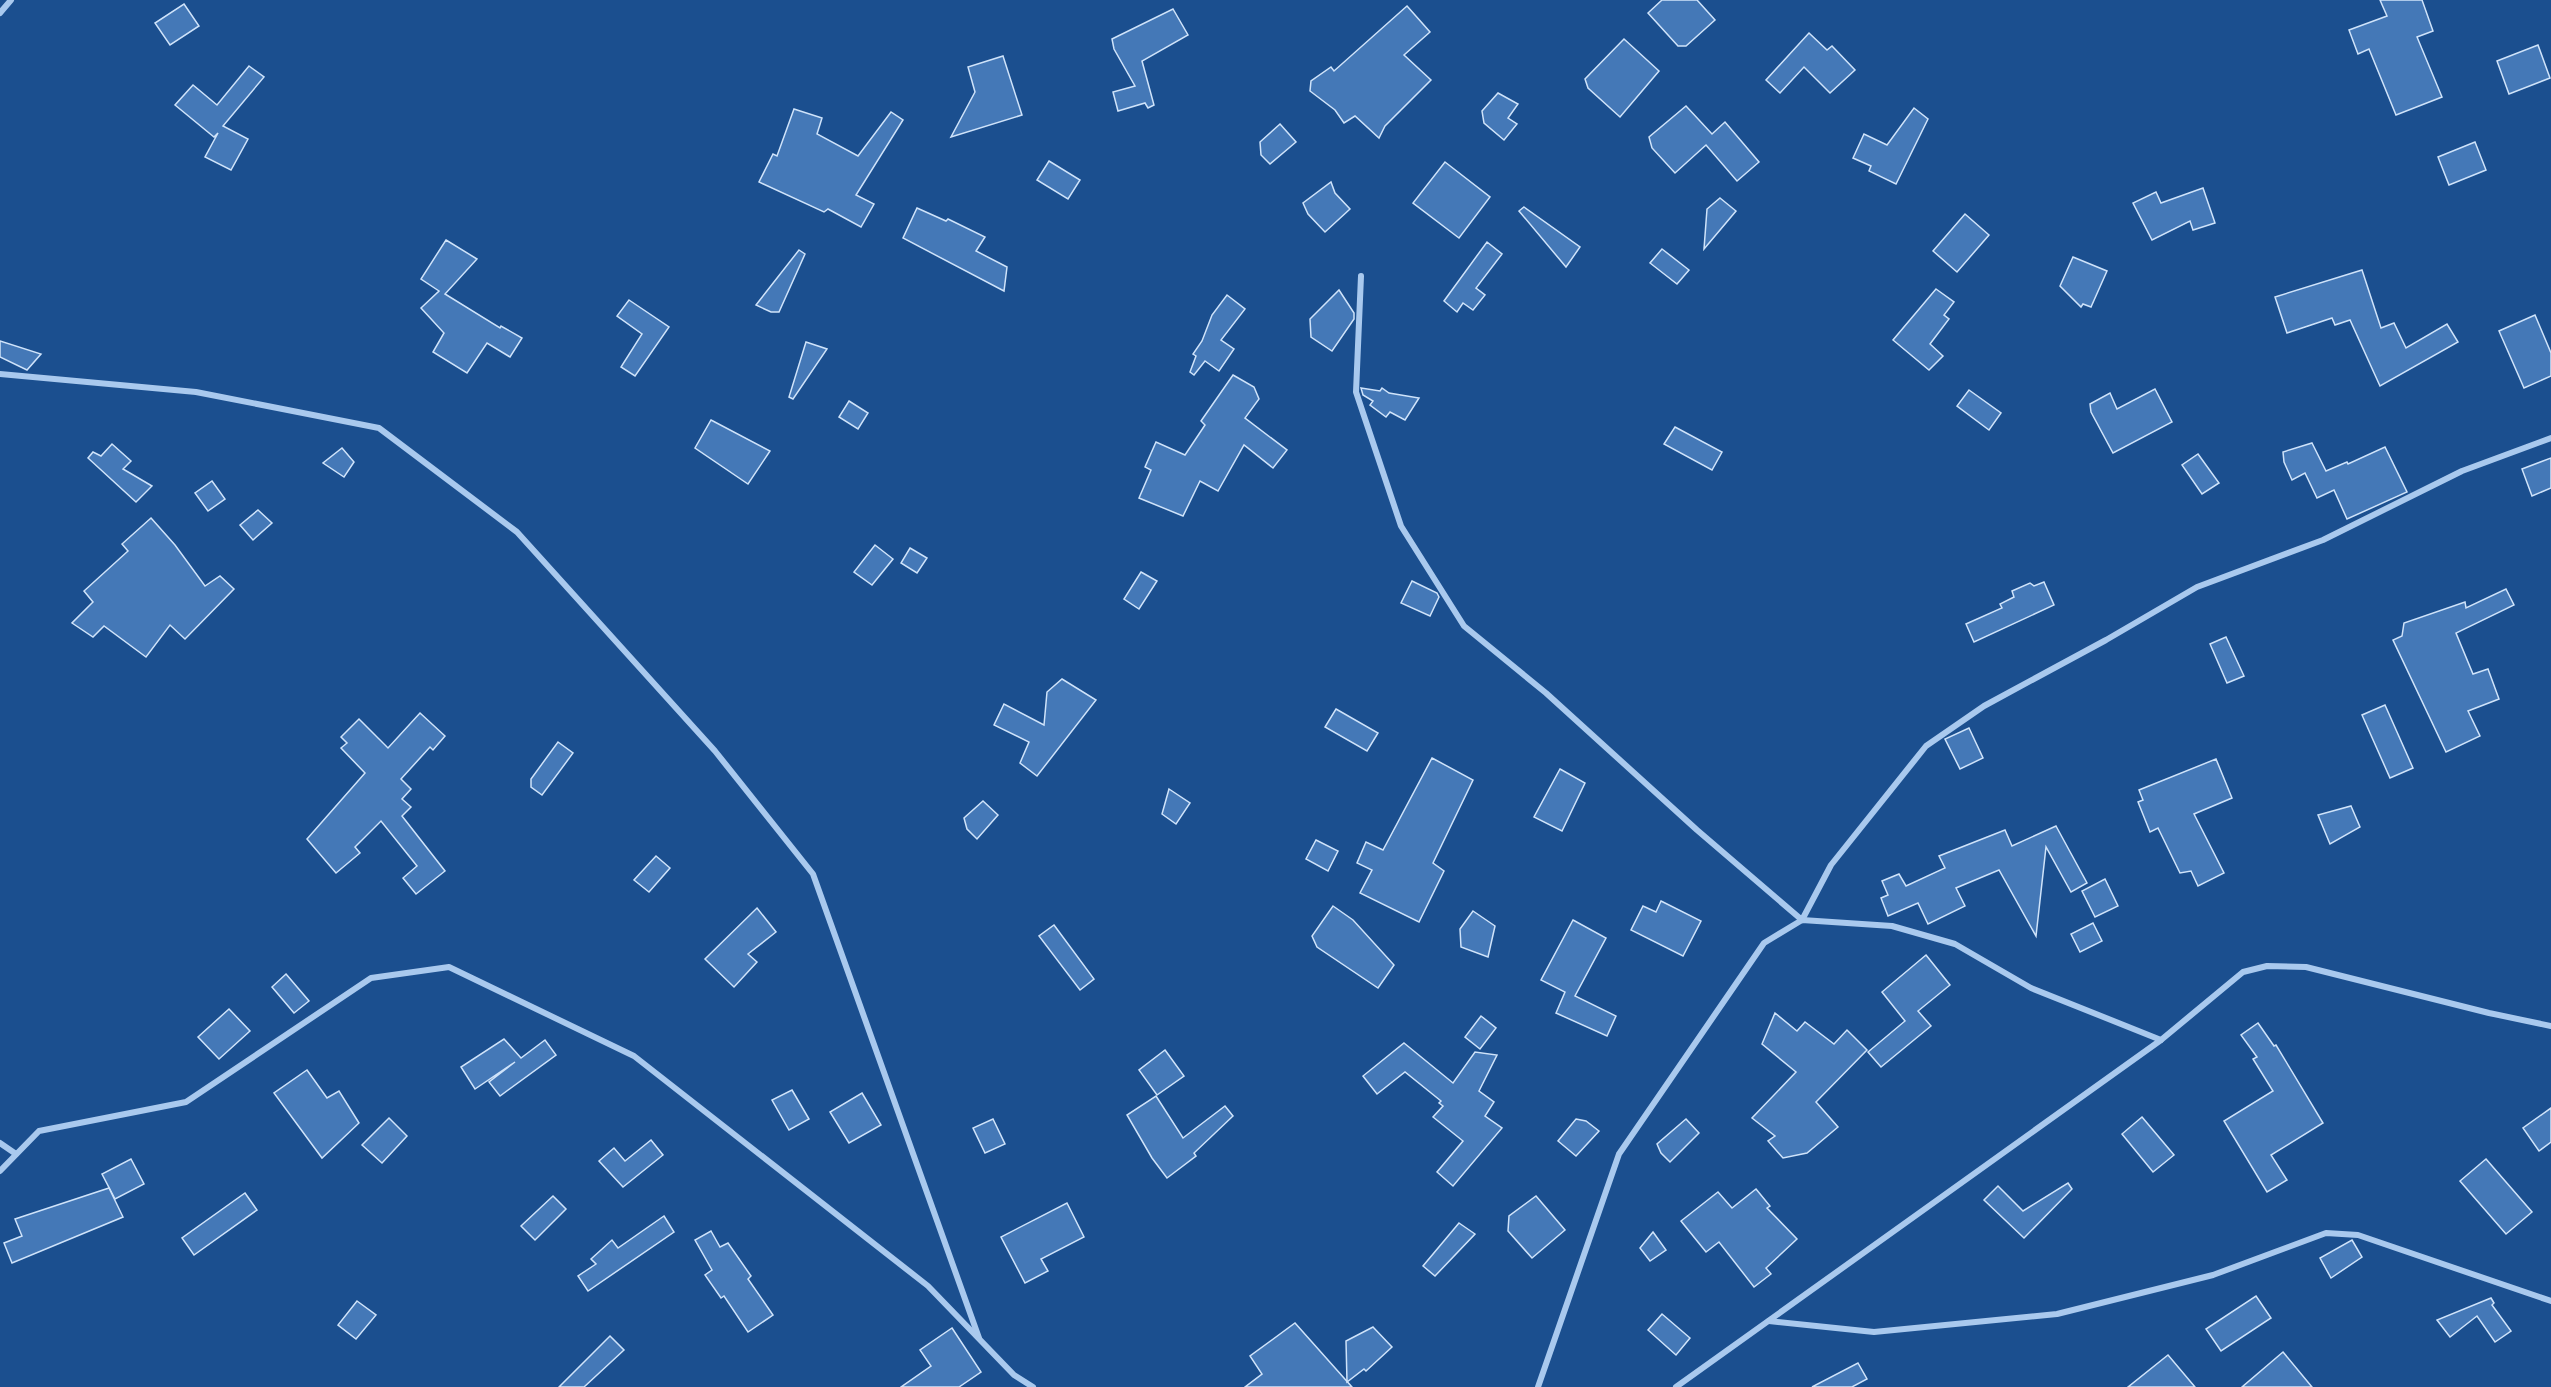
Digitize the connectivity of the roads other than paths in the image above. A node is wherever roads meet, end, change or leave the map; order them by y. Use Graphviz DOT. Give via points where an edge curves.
graph roads {
  1 [pos="11,0"];
  2 [pos="0,13"];
  3 [pos="1361,276"];
  4 [pos="0,374"];
  5 [pos="2551,438"];
  6 [pos="1802,920"];
  7 [pos="2551,1026"];
  8 [pos="2161,1040"];
  9 [pos="0,1143"];
  10 [pos="16,1154"];
  11 [pos="0,1171"];
  12 [pos="2551,1300"];
  13 [pos="1769,1321"];
  14 [pos="979,1338"];
  15 [pos="1033,1387"];
  16 [pos="1538,1387"];
  17 [pos="1676,1387"];
  1 -- 2 [label="street"];
  3 -- 6 [label="street" via="1356,392 1401,526 1464,626 1546,693"];
  4 -- 14 [label="street" via="196,392 379,428 517,532 715,751 813,874"];
  5 -- 6 [label="street" via="2462,471 2323,540 2197,587 1984,706 1926,746 1831,865"];
  6 -- 8 [label="street" via="1892,926 1955,944 2031,988"];
  6 -- 16 [label="street" via="1764,943 1619,1154"];
  7 -- 8 [label="street" via="2306,967 2267,966 2243,972"];
  8 -- 13 [label="street"];
  9 -- 10 [label="street"];
  10 -- 11 [label="street"];
  10 -- 14 [label="street" via="39,1131 186,1102 371,978 449,966 634,1056 927,1286"];
  12 -- 13 [label="street" via="2358,1235 2326,1233 2213,1275 2057,1314 1874,1332"];
  13 -- 17 [label="street"];
  14 -- 15 [label="street" via="1014,1375"];
}
